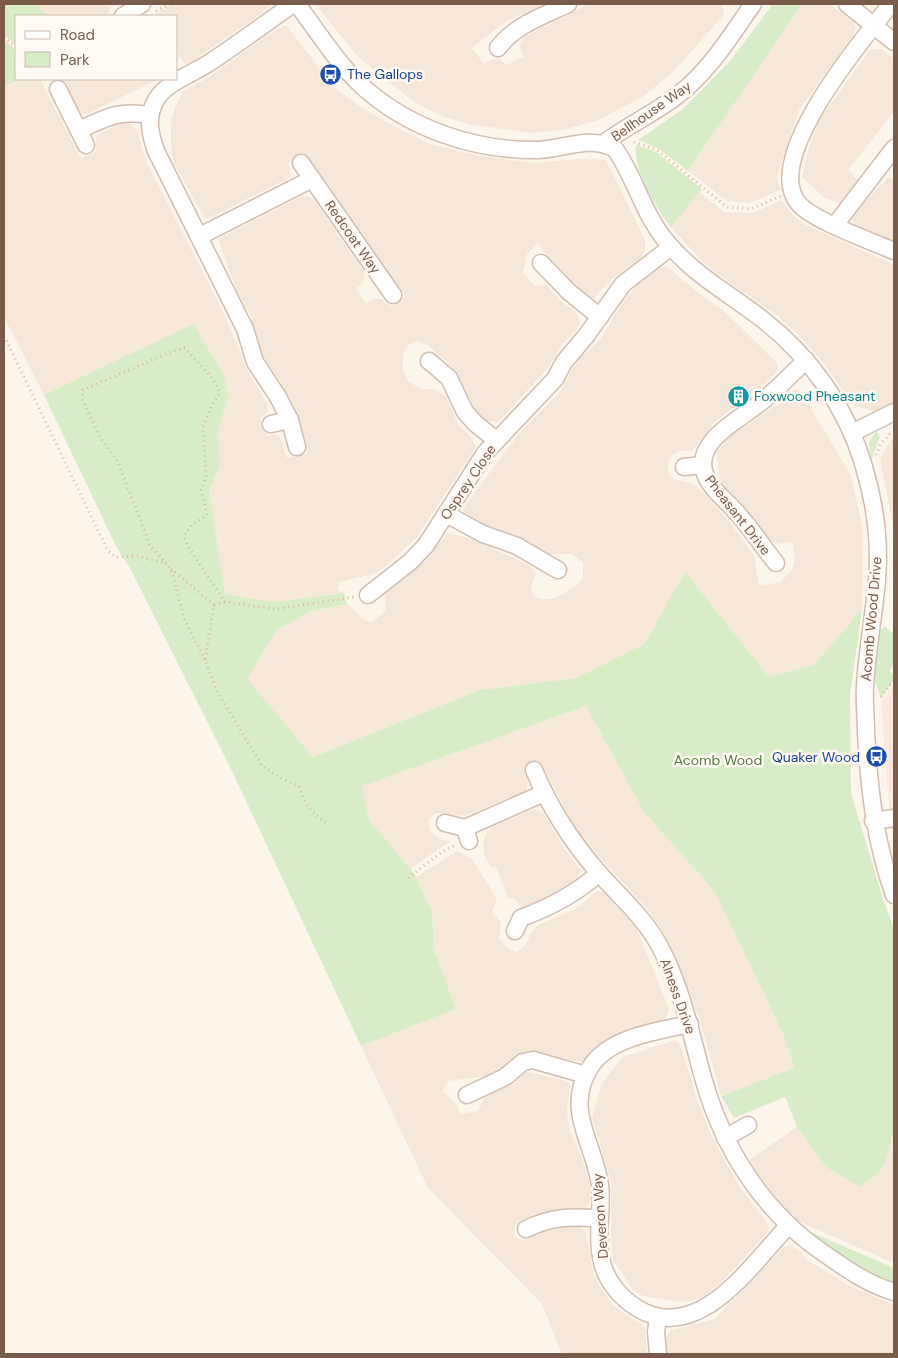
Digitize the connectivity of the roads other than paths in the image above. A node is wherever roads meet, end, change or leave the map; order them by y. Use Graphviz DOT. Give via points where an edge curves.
graph roads {
  1 [pos="293,4"];
  2 [pos="297,4"];
  3 [pos="568,4"];
  4 [pos="847,4"];
  5 [pos="891,4"];
  6 [pos="750,5"];
  7 [pos="874,26"];
  8 [pos="894,42"];
  9 [pos="498,48"];
  10 [pos="58,89"];
  11 [pos="150,115"];
  12 [pos="79,130"];
  13 [pos="610,139"];
  14 [pos="86,145"];
  15 [pos="894,148"];
  16 [pos="301,163"];
  17 [pos="312,179"];
  18 [pos="835,225"];
  19 [pos="200,236"];
  20 [pos="671,247"];
  21 [pos="894,251"];
  22 [pos="541,263"];
  23 [pos="393,295"];
  24 [pos="600,317"];
  25 [pos="429,360"];
  26 [pos="806,360"];
  27 [pos="894,412"];
  28 [pos="290,420"];
  29 [pos="271,424"];
  30 [pos="852,433"];
  31 [pos="496,440"];
  32 [pos="297,447"];
  33 [pos="702,465"];
  34 [pos="684,467"];
  35 [pos="446,514"];
  36 [pos="776,563"];
  37 [pos="558,570"];
  38 [pos="368,595"];
  39 [pos="534,770"];
  40 [pos="544,792"];
  41 [pos="894,818"];
  42 [pos="873,821"];
  43 [pos="445,823"];
  44 [pos="599,873"];
  45 [pos="894,895"];
  46 [pos="516,919"];
  47 [pos="690,1024"];
  48 [pos="586,1075"];
  49 [pos="467,1095"];
  50 [pos="748,1125"];
  51 [pos="725,1138"];
  52 [pos="599,1218"];
  53 [pos="788,1226"];
  54 [pos="526,1230"];
  55 [pos="894,1292"];
  56 [pos="658,1318"];
  57 [pos="658,1354"];
  1 -- 11 [label="street" via="212,61 168,87 156,100"];
  2 -- 13 [label="street, Bellhouse Way" via="362,86 384,104 436,132 473,144 515,150 540,150"];
  3 -- 9 [label="street" via="519,28"];
  4 -- 7 [label="street"];
  5 -- 7 [label="street"];
  6 -- 13 [label="street, Bellhouse Way" via="722,51 691,84"];
  7 -- 8 [label="street"];
  7 -- 18 [label="street" via="811,113 790,168 791,191 805,210"];
  10 -- 12 [label="street"];
  11 -- 12 [label="street" via="127,111"];
  11 -- 19 [label="street" via="156,151"];
  12 -- 14 [label="street"];
  13 -- 20 [label="street, Acomb Wood Drive" via="644,208"];
  15 -- 18 [label="street"];
  16 -- 17 [label="street, Redcoat Way"];
  17 -- 19 [label="street"];
  17 -- 23 [label="street, Redcoat Way"];
  18 -- 21 [label="street"];
  19 -- 28 [label="street" via="245,329 255,362"];
  20 -- 24 [label="street, Osprey Close" via="623,284"];
  20 -- 26 [label="street, Acomb Wood Drive" via="692,268 769,325"];
  22 -- 24 [label="street"];
  24 -- 31 [label="street, Osprey Close" via="574,348 544,393"];
  25 -- 31 [label="street" via="450,378 465,412"];
  26 -- 30 [label="street, Acomb Wood Drive" via="835,401"];
  26 -- 33 [label="street, Pheasant Drive" via="765,399 724,428 708,446"];
  27 -- 30 [label="street"];
  28 -- 29 [label="street"];
  28 -- 32 [label="street"];
  30 -- 42 [label="street, Acomb Wood Drive" via="872,498 878,540 878,578 864,687"];
  31 -- 35 [label="street, Osprey Close"];
  33 -- 34 [label="street, Pheasant Drive"];
  33 -- 36 [label="street, Pheasant Drive" via="712,487 740,516"];
  35 -- 37 [label="street" via="483,534 516,546"];
  35 -- 38 [label="street, Osprey Close" via="426,545 410,562"];
  39 -- 40 [label="street, Alness Drive"];
  40 -- 43 [label="street" via="467,835"];
  40 -- 44 [label="street, Alness Drive" via="566,832"];
  41 -- 42 [label="street"];
  42 -- 45 [label="street, Acomb Wood Drive"];
  44 -- 46 [label="street" via="582,889 560,902"];
  44 -- 47 [label="street, Alness Drive" via="638,914 659,946"];
  47 -- 48 [label="street, Deveron Way" via="656,1031 616,1046 603,1053"];
  47 -- 51 [label="street, Alness Drive" via="704,1081"];
  48 -- 49 [label="street" via="533,1060 523,1062 506,1077"];
  48 -- 52 [label="street, Deveron Way" via="579,1094 579,1110 597,1168"];
  50 -- 51 [label="street"];
  51 -- 53 [label="street, Alness Drive" via="752,1184"];
  52 -- 54 [label="street" via="562,1217 544,1220"];
  52 -- 56 [label="street, Deveron Way" via="601,1258 606,1275 627,1302"];
  53 -- 55 [label="street, Alness Drive" via="857,1277"];
  53 -- 56 [label="street" via="717,1300 687,1316"];
  56 -- 57 [label="street"];
}
